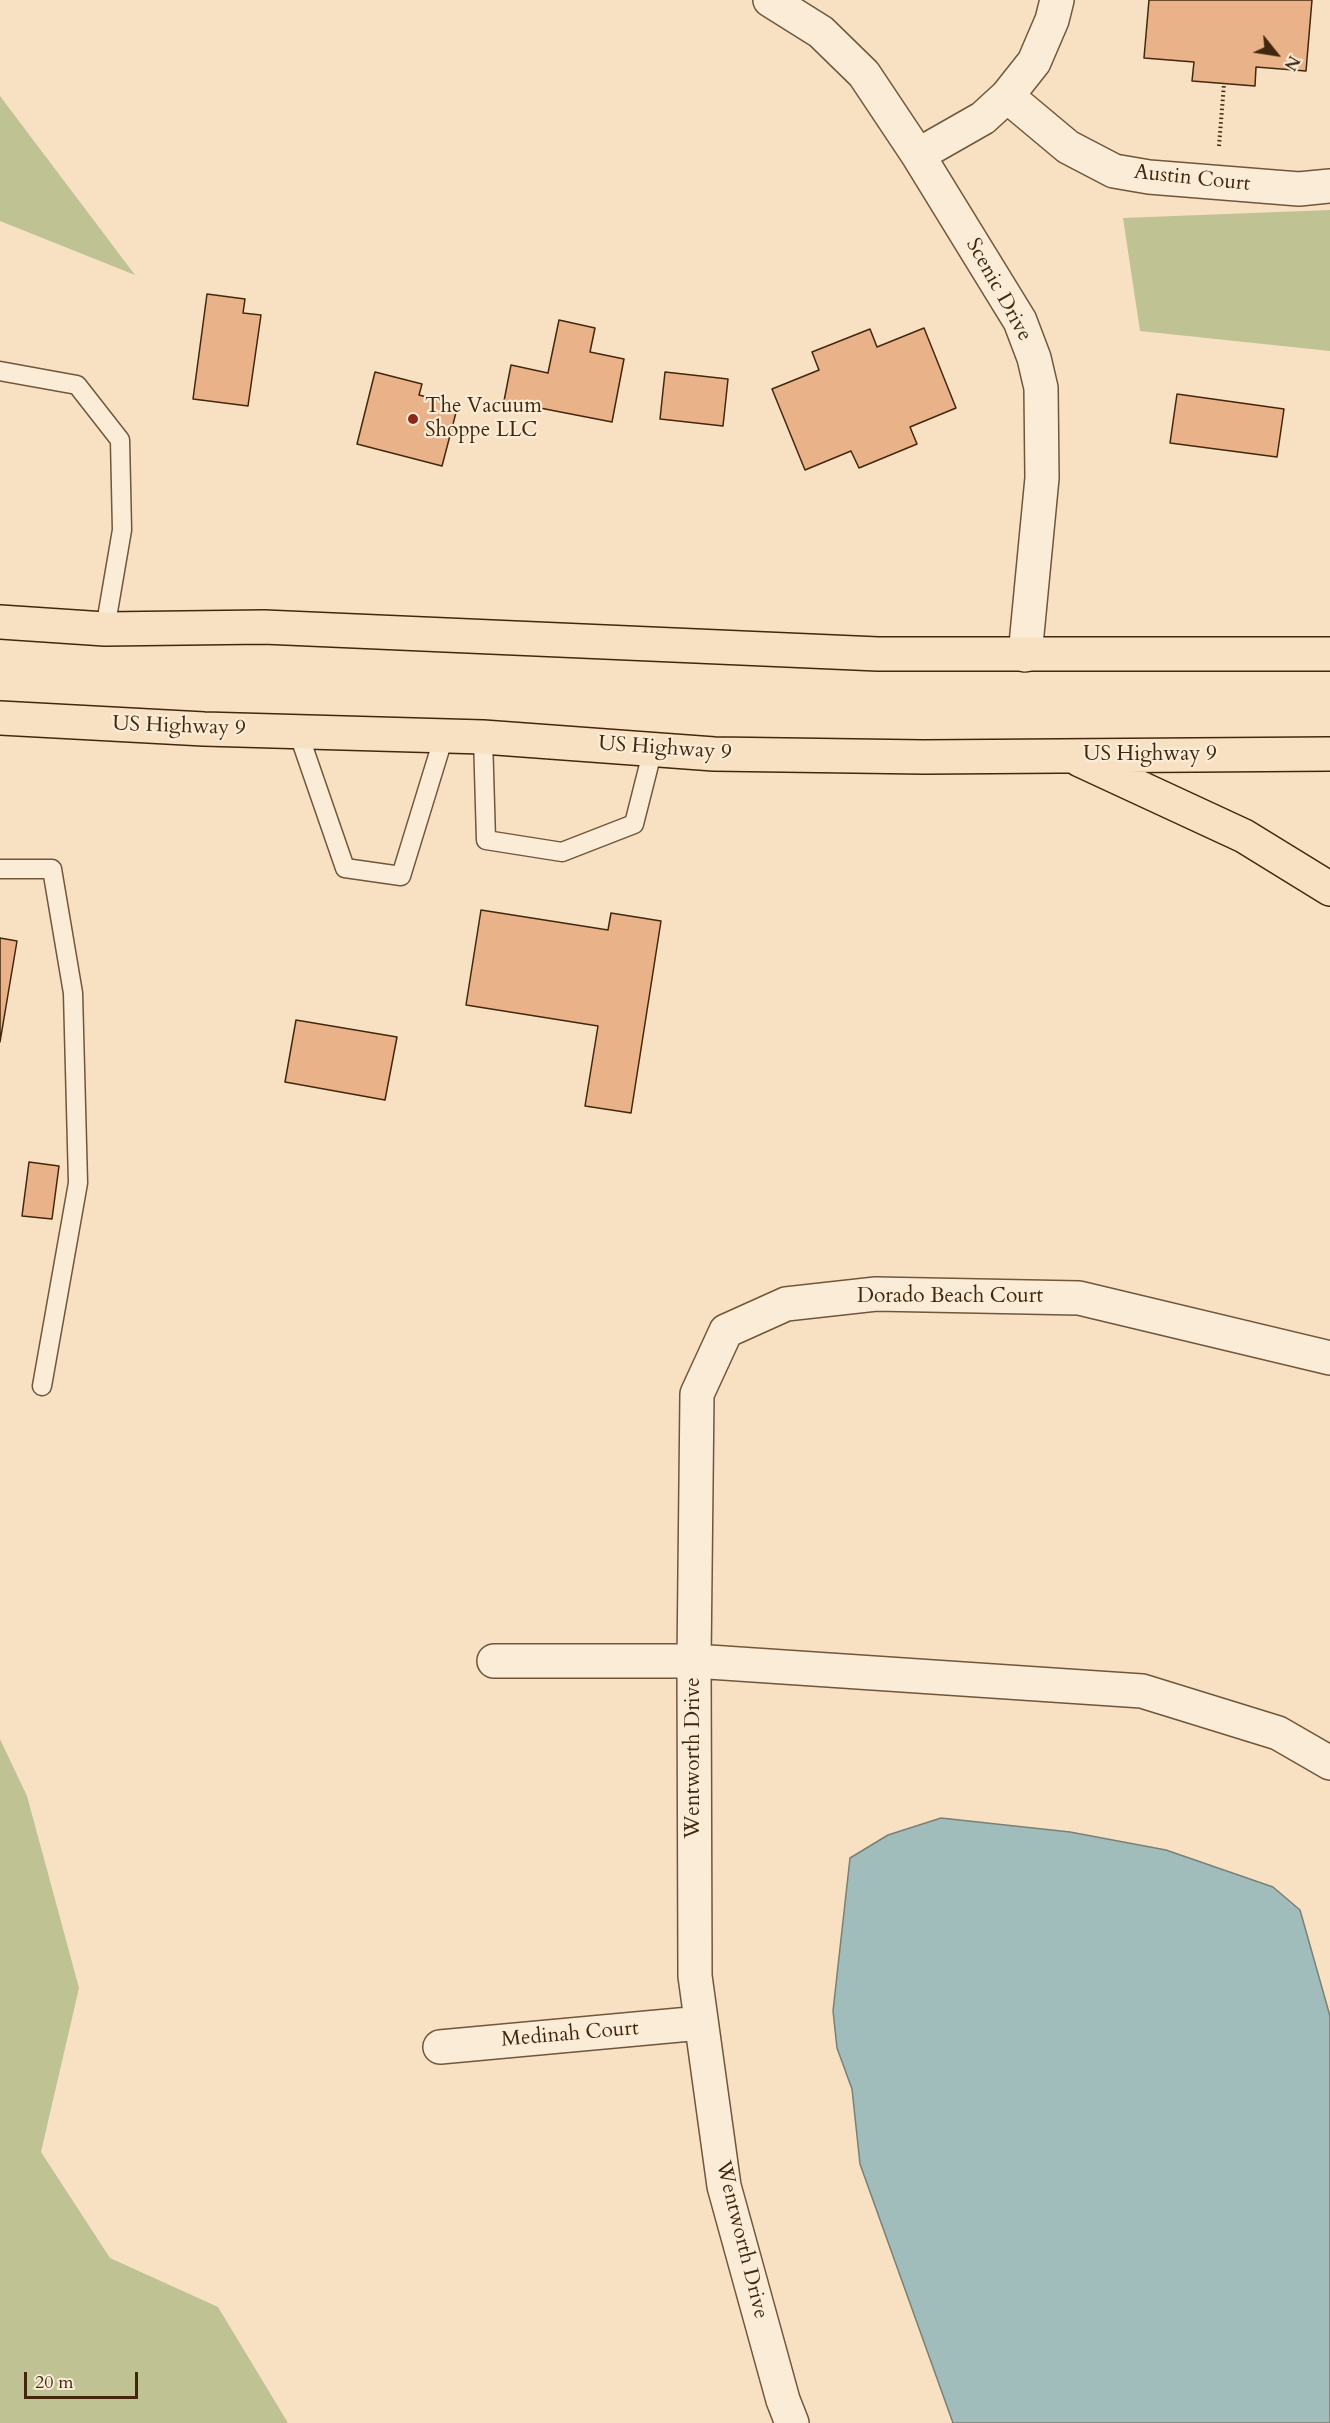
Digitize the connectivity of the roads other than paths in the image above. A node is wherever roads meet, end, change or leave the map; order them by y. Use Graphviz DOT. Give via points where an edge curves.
graph roads {
  1 [pos="770,0"];
  2 [pos="1057,0"];
  3 [pos="1007,96"];
  4 [pos="918,156"];
  5 [pos="1330,186"];
  6 [pos="0,371"];
  7 [pos="0,622"];
  8 [pos="105,629"];
  9 [pos="1330,654"];
  10 [pos="1025,655"];
  11 [pos="0,718"];
  12 [pos="298,732"];
  13 [pos="444,736"];
  14 [pos="483,737"];
  15 [pos="653,749"];
  16 [pos="1330,754"];
  17 [pos="1070,755"];
  18 [pos="0,869"];
  19 [pos="1330,889"];
  20 [pos="1330,1358"];
  21 [pos="42,1386"];
  22 [pos="495,1661"];
  23 [pos="694,1661"];
  24 [pos="1330,1763"];
  25 [pos="701,2023"];
  26 [pos="440,2047"];
  27 [pos="792,2423"];
  1 -- 4 [label="street, Scenic Drive" via="821,32 864,74"];
  2 -- 3 [label="street" via="1034,62"];
  3 -- 4 [label="street" via="983,118"];
  3 -- 5 [label="street, Austin Court" via="1068,147 1114,171 1299,189"];
  4 -- 10 [label="street, Scenic Drive" via="1020,321 1041,388 1042,478"];
  6 -- 8 [label="lane" via="77,385 120,440 122,530"];
  7 -- 8 [label="highway"];
  8 -- 10 [label="highway" via="264,627 878,654"];
  9 -- 10 [label="highway"];
  11 -- 12 [label="highway, US Highway 9"];
  12 -- 13 [label="highway, US Highway 9"];
  12 -- 13 [label="lane" via="345,868 401,876"];
  13 -- 14 [label="highway, US Highway 9"];
  14 -- 15 [label="highway, US Highway 9"];
  14 -- 15 [label="lane" via="486,840 562,852 634,824"];
  15 -- 17 [label="highway, US Highway 9" via="714,754 902,757"];
  16 -- 17 [label="highway, US Highway 9"];
  17 -- 19 [label="highway" via="1244,836"];
  18 -- 21 [label="lane" via="52,869 73,993 78,1183"];
  20 -- 23 [label="street, Dorado Beach Court" via="1079,1298 876,1293 786,1304 726,1332 697,1394"];
  22 -- 23 [label="street"];
  23 -- 24 [label="street, Wentworth Drive" via="1142,1691 1278,1733"];
  23 -- 25 [label="street, Wentworth Drive" via="694,1976"];
  25 -- 26 [label="street, Medinah Court"];
  25 -- 27 [label="street, Wentworth Drive" via="724,2186"];
}
